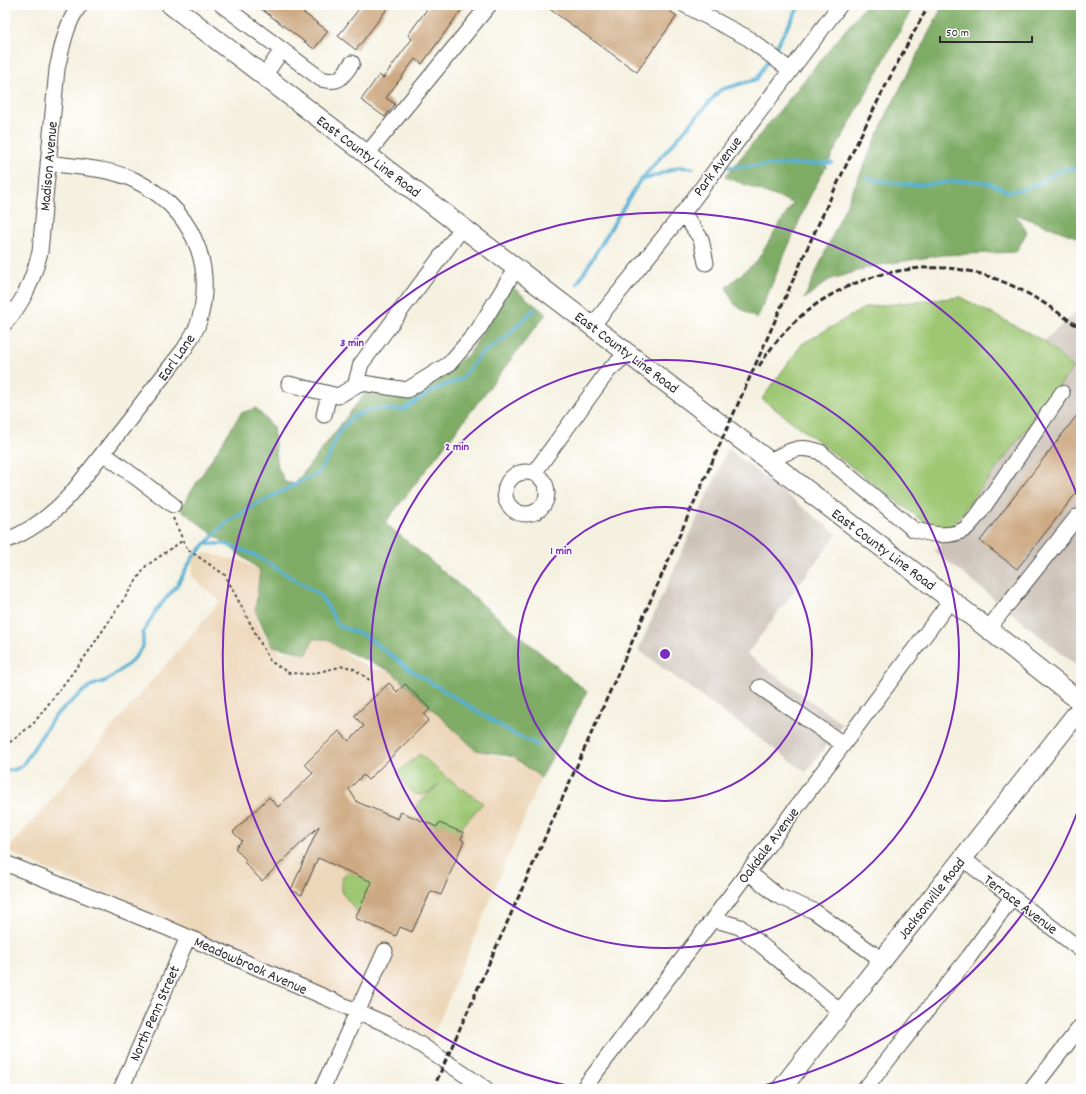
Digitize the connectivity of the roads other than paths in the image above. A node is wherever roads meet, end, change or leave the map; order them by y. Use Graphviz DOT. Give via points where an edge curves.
graph roads {
  1 [pos="80,5"];
  2 [pos="171,5"];
  3 [pos="222,5"];
  4 [pos="489,5"];
  5 [pos="685,5"];
  6 [pos="835,6"];
  7 [pos="282,50"];
  8 [pos="352,63"];
  9 [pos="790,70"];
  10 [pos="264,76"];
  11 [pos="367,154"];
  12 [pos="48,163"];
  13 [pos="683,213"];
  14 [pos="463,227"];
  15 [pos="706,263"];
  16 [pos="516,268"];
  17 [pos="5,323"];
  18 [pos="592,326"];
  19 [pos="628,353"];
  20 [pos="356,382"];
  21 [pos="289,384"];
  22 [pos="1062,393"];
  23 [pos="329,394"];
  24 [pos="324,415"];
  25 [pos="103,453"];
  26 [pos="770,461"];
  27 [pos="534,473"];
  28 [pos="173,505"];
  29 [pos="1077,517"];
  30 [pos="5,541"];
  31 [pos="951,600"];
  32 [pos="988,629"];
  33 [pos="760,687"];
  34 [pos="1081,702"];
  35 [pos="1081,708"];
  36 [pos="844,744"];
  37 [pos="962,858"];
  38 [pos="6,866"];
  39 [pos="748,872"];
  40 [pos="1012,897"];
  41 [pos="713,919"];
  42 [pos="188,937"];
  43 [pos="1081,950"];
  44 [pos="385,951"];
  45 [pos="882,960"];
  46 [pos="357,1011"];
  47 [pos="841,1012"];
  48 [pos="1081,1026"];
  49 [pos="121,1089"];
  50 [pos="322,1089"];
  51 [pos="486,1089"];
  52 [pos="583,1089"];
  53 [pos="781,1089"];
  54 [pos="865,1089"];
  55 [pos="1032,1089"];
  1 -- 12 [label="street, Madison Avenue" via="74,12 63,40 57,69"];
  2 -- 10 [label="main road, East County Line Road"];
  3 -- 7 [label="street"];
  4 -- 11 [label="street"];
  5 -- 9 [label="street" via="748,38"];
  6 -- 9 [label="street, Park Avenue"];
  7 -- 8 [label="street" via="321,79 332,82 341,79"];
  7 -- 10 [label="street"];
  9 -- 13 [label="street, Park Avenue"];
  10 -- 11 [label="main road, East County Line Road"];
  11 -- 14 [label="main road, East County Line Road"];
  12 -- 17 [label="street, Madison Avenue" via="40,252 34,277 24,299"];
  12 -- 25 [label="street, Earl Lane" via="104,171 133,180 160,196 180,216 197,241 204,267 204,295 199,322 185,348"];
  13 -- 15 [label="street" via="700,239"];
  13 -- 18 [label="street, Park Avenue"];
  14 -- 16 [label="main road, East County Line Road"];
  14 -- 20 [label="street" via="361,364"];
  16 -- 18 [label="main road, East County Line Road"];
  16 -- 20 [label="street" via="478,330 449,364 407,390"];
  18 -- 19 [label="main road, East County Line Road"];
  19 -- 26 [label="main road, East County Line Road"];
  19 -- 27 [label="street" via="608,371"];
  20 -- 23 [label="street" via="355,386 338,396"];
  21 -- 23 [label="street"];
  22 -- 26 [label="street" via="978,515 964,529 948,535 929,534 913,529 820,452 807,447 791,450"];
  23 -- 24 [label="street"];
  25 -- 28 [label="street"];
  25 -- 30 [label="street, Earl Lane" via="59,507 28,530"];
  26 -- 31 [label="main road, East County Line Road"];
  29 -- 32 [label="street"];
  31 -- 32 [label="main road, East County Line Road"];
  31 -- 36 [label="street, Oakdale Avenue"];
  32 -- 34 [label="main road, East County Line Road"];
  33 -- 36 [label="street"];
  35 -- 37 [label="main road, Jacksonville Road"];
  36 -- 39 [label="street, Oakdale Avenue"];
  37 -- 40 [label="street, Terrace Avenue"];
  37 -- 45 [label="main road, Jacksonville Road"];
  38 -- 42 [label="street, Meadowbrook Avenue"];
  39 -- 41 [label="street, Oakdale Avenue"];
  39 -- 45 [label="street" via="778,896 814,911"];
  40 -- 43 [label="street, Terrace Avenue"];
  40 -- 54 [label="street" via="969,957"];
  41 -- 47 [label="street" via="740,927"];
  41 -- 52 [label="street, Oakdale Avenue"];
  42 -- 46 [label="street, Meadowbrook Avenue"];
  42 -- 49 [label="street, North Penn Street"];
  44 -- 46 [label="street"];
  45 -- 47 [label="main road, Jacksonville Road"];
  46 -- 50 [label="street"];
  46 -- 51 [label="street, Meadowbrook Avenue" via="386,1024 421,1045"];
  47 -- 53 [label="main road, Jacksonville Road"];
  48 -- 55 [label="street"];
}
